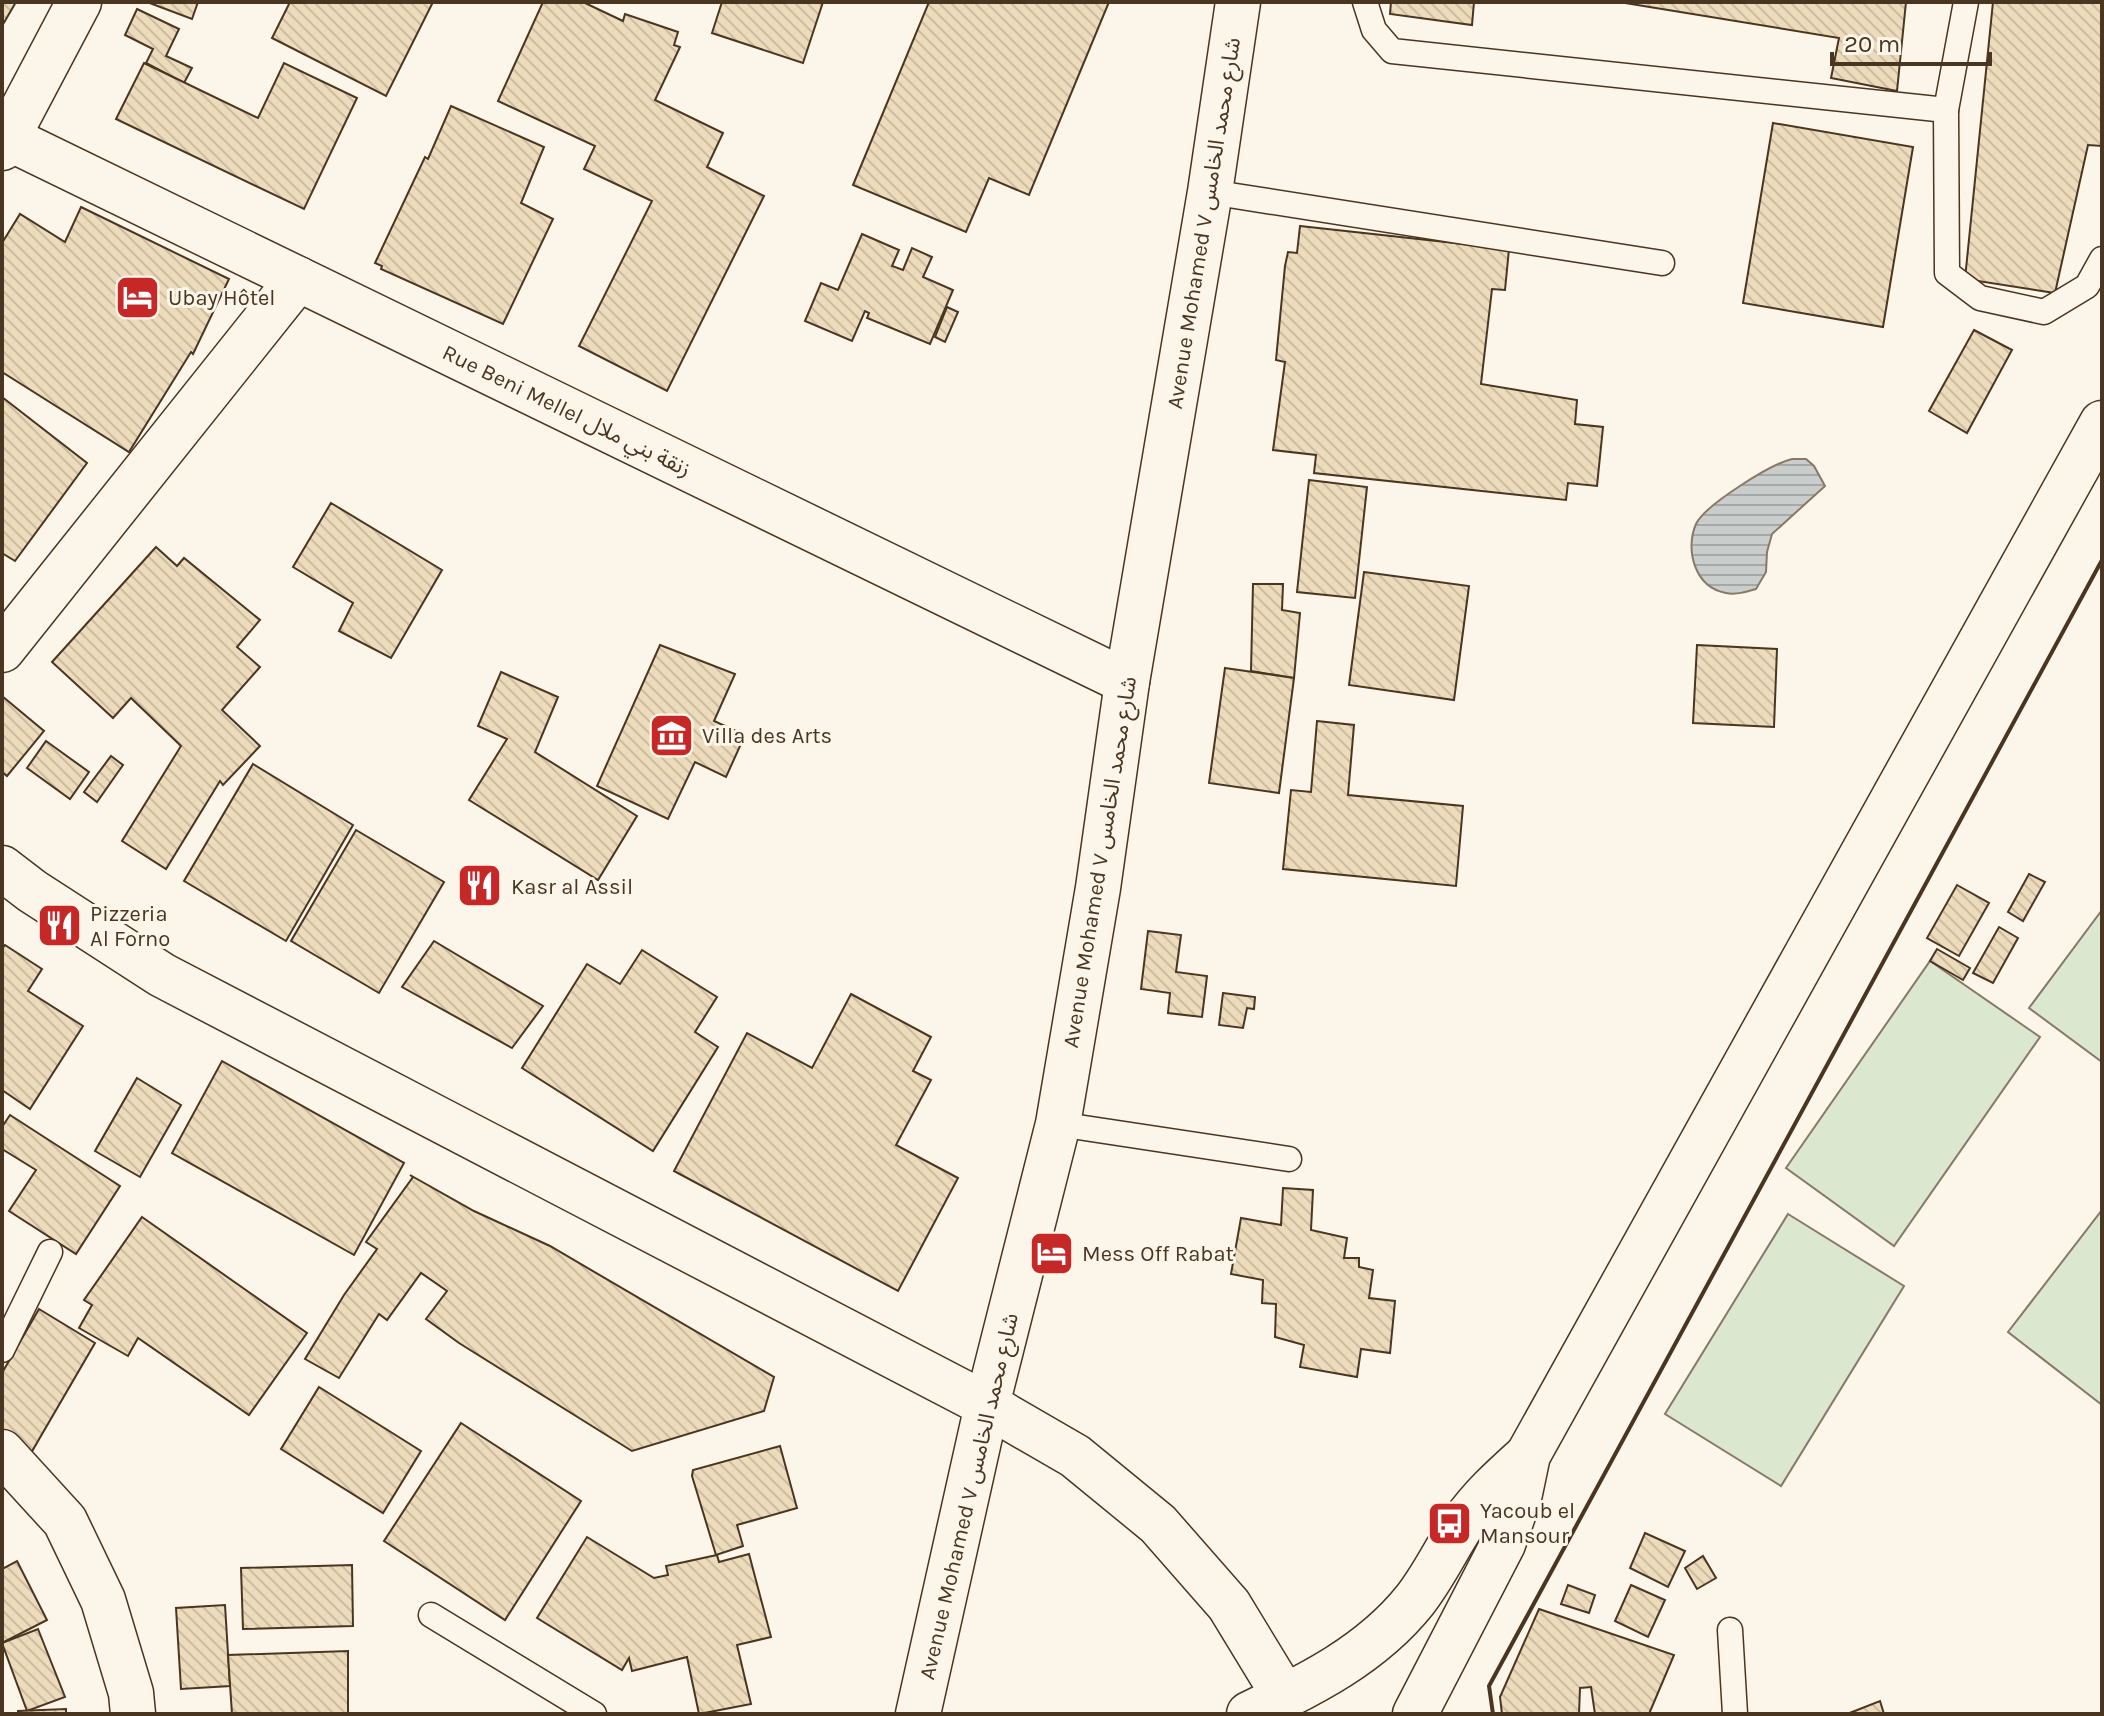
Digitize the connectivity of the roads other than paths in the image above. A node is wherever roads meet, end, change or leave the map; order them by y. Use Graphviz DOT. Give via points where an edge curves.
graph roads {
  1 [pos="79,2"];
  2 [pos="1238,2"];
  3 [pos="1365,2"];
  4 [pos="1966,2"];
  5 [pos="1946,110"];
  6 [pos="5,143"];
  7 [pos="1210,192"];
  8 [pos="2102,259"];
  9 [pos="1662,263"];
  10 [pos="298,279"];
  11 [pos="2102,423"];
  12 [pos="2,650"];
  13 [pos="1127,682"];
  14 [pos="2,868"];
  15 [pos="1058,1124"];
  16 [pos="1289,1159"];
  17 [pos="50,1252"];
  18 [pos="2,1350"];
  19 [pos="987,1405"];
  20 [pos="2,1452"];
  21 [pos="1528,1455"];
  22 [pos="431,1615"];
  23 [pos="1730,1630"];
  24 [pos="1276,1708"];
  25 [pos="133,1714"];
  26 [pos="594,1714"];
  27 [pos="918,1714"];
  28 [pos="1415,1714"];
  29 [pos="1735,1714"];
  1 -- 6 [label="street"];
  2 -- 7 [label="street, Avenue Mohamed V شارع محمد الخامس"];
  3 -- 5 [label="lane" via="1374,30 1392,51"];
  4 -- 5 [label="lane"];
  5 -- 8 [label="lane" via="1947,273 1980,298 2044,312 2087,286"];
  6 -- 10 [label="street, Rue Beni Mellel زنقة بني ملال"];
  7 -- 9 [label="lane"];
  7 -- 13 [label="street, Avenue Mohamed V شارع محمد الخامس"];
  10 -- 12 [label="street"];
  10 -- 13 [label="street, Rue Beni Mellel زنقة بني ملال"];
  11 -- 21 [label="street"];
  13 -- 15 [label="street, Avenue Mohamed V شارع محمد الخامس"];
  14 -- 19 [label="street" via="162,975"];
  15 -- 16 [label="lane"];
  15 -- 19 [label="street, Avenue Mohamed V شارع محمد الخامس"];
  17 -- 18 [label="lane"];
  19 -- 24 [label="street" via="1075,1456 1158,1524 1229,1605"];
  19 -- 27 [label="street, Avenue Mohamed V شارع محمد الخامس"];
  20 -- 25 [label="street" via="65,1521 103,1600"];
  21 -- 24 [label="street" via="1473,1510 1416,1600 1388,1629"];
  21 -- 28 [label="street" via="1503,1544"];
  22 -- 26 [label="lane"];
  23 -- 29 [label="lane"];
}
